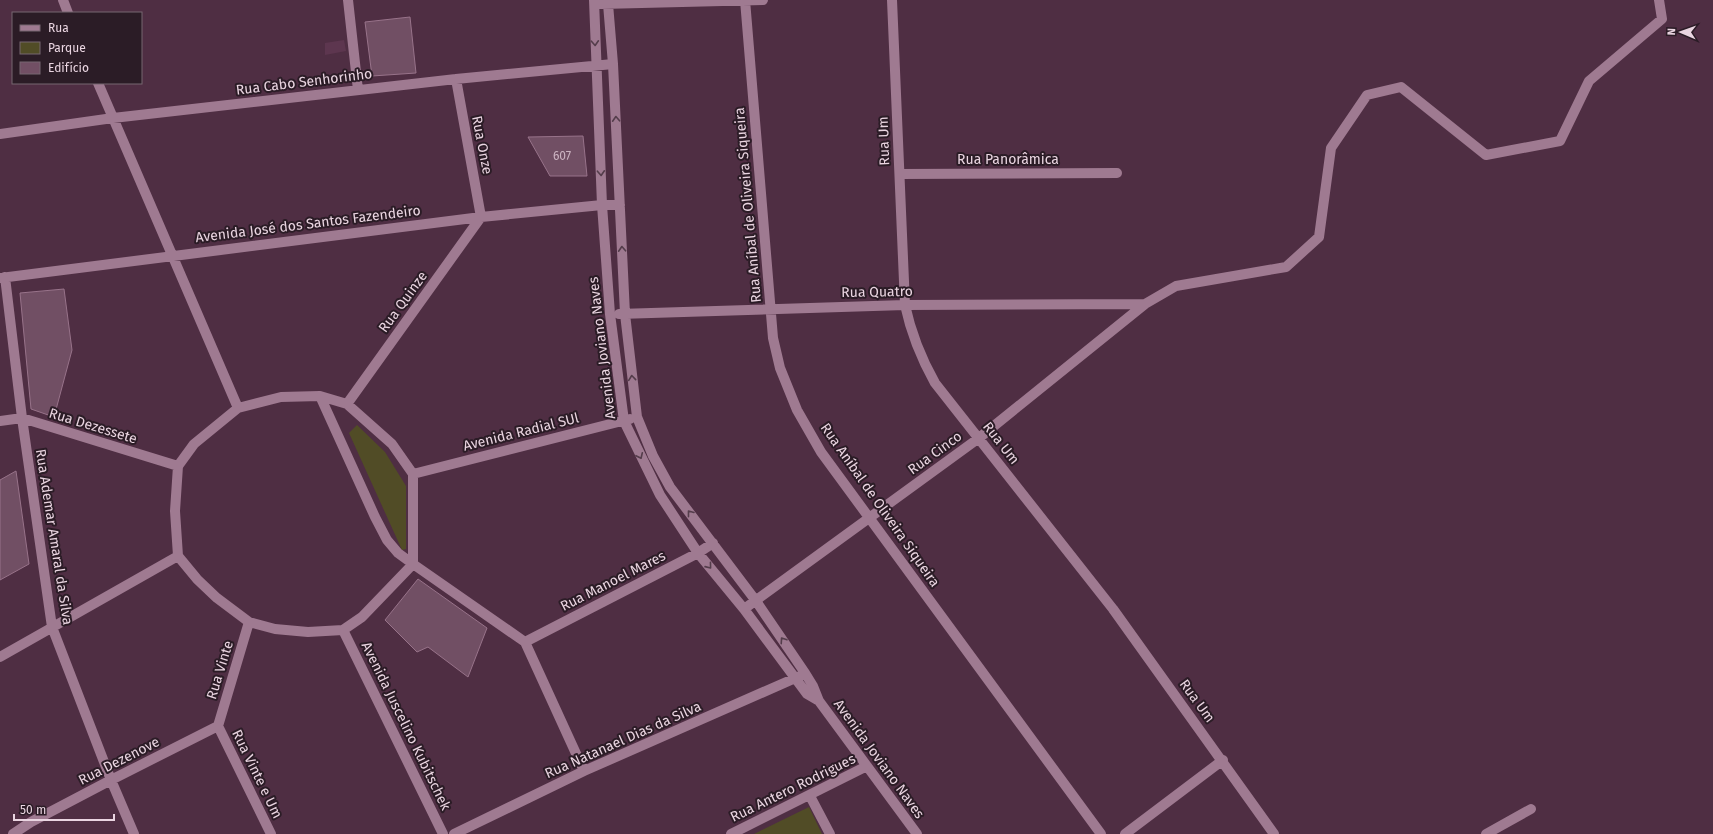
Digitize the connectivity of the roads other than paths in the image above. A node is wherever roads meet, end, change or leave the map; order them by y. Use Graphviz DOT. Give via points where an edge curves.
graph roads {
  1 [pos="63,0"];
  2 [pos="348,0"];
  3 [pos="745,0"];
  4 [pos="763,0"];
  5 [pos="892,0"];
  6 [pos="1659,0"];
  7 [pos="593,2"];
  8 [pos="607,2"];
  9 [pos="68,12"];
  10 [pos="613,64"];
  11 [pos="596,65"];
  12 [pos="456,79"];
  13 [pos="98,84"];
  14 [pos="358,90"];
  15 [pos="114,118"];
  16 [pos="0,134"];
  17 [pos="1117,173"];
  18 [pos="900,174"];
  19 [pos="602,205"];
  20 [pos="620,205"];
  21 [pos="481,217"];
  22 [pos="172,255"];
  23 [pos="3,278"];
  24 [pos="1145,304"];
  25 [pos="905,305"];
  26 [pos="771,309"];
  27 [pos="610,314"];
  28 [pos="625,314"];
  29 [pos="320,396"];
  30 [pos="347,404"];
  31 [pos="238,408"];
  32 [pos="637,417"];
  33 [pos="22,418"];
  34 [pos="0,421"];
  35 [pos="624,421"];
  36 [pos="979,438"];
  37 [pos="178,466"];
  38 [pos="413,474"];
  39 [pos="869,518"];
  40 [pos="714,543"];
  41 [pos="698,553"];
  42 [pos="178,556"];
  43 [pos="413,564"];
  44 [pos="756,601"];
  45 [pos="744,609"];
  46 [pos="249,622"];
  47 [pos="52,627"];
  48 [pos="343,630"];
  49 [pos="525,642"];
  50 [pos="0,657"];
  51 [pos="805,672"];
  52 [pos="795,679"];
  53 [pos="819,701"];
  54 [pos="218,726"];
  55 [pos="1223,760"];
  56 [pos="867,766"];
  57 [pos="584,771"];
  58 [pos="111,780"];
  59 [pos="810,796"];
  60 [pos="1531,809"];
  61 [pos="13,834"];
  62 [pos="134,834"];
  63 [pos="271,834"];
  64 [pos="443,834"];
  65 [pos="454,834"];
  66 [pos="731,834"];
  67 [pos="830,834"];
  68 [pos="917,834"];
  69 [pos="1101,834"];
  70 [pos="1125,834"];
  71 [pos="1274,834"];
  72 [pos="1486,834"];
  1 -- 9 [label="street"];
  2 -- 14 [label="street"];
  3 -- 4 [label="street"];
  3 -- 8 [label="street"];
  3 -- 26 [label="street, Rua Aníbal de Oliveira Siqueira"];
  5 -- 18 [label="street, Rua Um"];
  6 -- 24 [label="street, Rua Cinco" via="1662,19 1589,81 1560,141 1486,155 1401,87 1367,95 1331,148 1319,237 1286,267 1176,286"];
  7 -- 8 [label="street"];
  7 -- 11 [label="street, Avenida Joviano Naves, one-way"];
  8 -- 10 [label="street, Avenida Joviano Naves"];
  10 -- 11 [label="street, Rua Cabo Senhorinho"];
  20 -- 10 [label="street, Avenida Joviano Naves, one-way"];
  11 -- 12 [label="street, Rua Cabo Senhorinho"];
  11 -- 19 [label="street, Avenida Joviano Naves, one-way"];
  12 -- 14 [label="street, Rua Cabo Senhorinho"];
  12 -- 21 [label="street, Rua Onze"];
  13 -- 15 [label="street"];
  14 -- 15 [label="street, Rua Cabo Senhorinho"];
  15 -- 16 [label="street, Rua Cabo Senhorinho"];
  15 -- 22 [label="street"];
  17 -- 18 [label="street, Rua Panorâmica"];
  18 -- 25 [label="street, Rua Um"];
  19 -- 20 [label="street, Avenida José dos Santos Fazendeiro"];
  19 -- 21 [label="street, Avenida José dos Santos Fazendeiro"];
  19 -- 27 [label="street, Avenida Joviano Naves"];
  28 -- 20 [label="street, Avenida Joviano Naves, one-way"];
  21 -- 22 [label="street, Avenida José dos Santos Fazendeiro"];
  21 -- 30 [label="street, Rua Quinze"];
  22 -- 23 [label="street, Avenida José dos Santos Fazendeiro"];
  22 -- 31 [label="street"];
  23 -- 33 [label="street, Rua Ademar Amaral da Silva"];
  24 -- 25 [label="street, Rua Quatro"];
  24 -- 36 [label="street, Rua Cinco"];
  25 -- 26 [label="street, Rua Quatro"];
  25 -- 36 [label="street, Rua Um" via="912,335 935,383"];
  26 -- 28 [label="street, Rua Quatro"];
  26 -- 39 [label="street, Rua Aníbal de Oliveira Siqueira" via="773,338 780,368 797,410 822,452"];
  27 -- 28 [label="street, Rua Quatro"];
  27 -- 35 [label="street, Avenida Joviano Naves"];
  32 -- 28 [label="street, Avenida Joviano Naves, one-way"];
  29 -- 30 [label="street"];
  29 -- 31 [label="street" via="281,397"];
  29 -- 43 [label="street" via="384,535 398,553"];
  30 -- 38 [label="street" via="392,444"];
  31 -- 37 [label="street" via="194,444"];
  32 -- 35 [label="street, Avenida Radial SUl"];
  40 -- 32 [label="street, Avenida Joviano Naves, one-way" via="670,488"];
  33 -- 34 [label="street, Rua Dezessete"];
  33 -- 37 [label="street, Rua Dezessete"];
  33 -- 47 [label="street, Rua Ademar Amaral da Silva"];
  35 -- 38 [label="street, Avenida Radial SUl"];
  35 -- 41 [label="street, Avenida Joviano Naves, one-way" via="660,495"];
  36 -- 39 [label="street, Rua Cinco"];
  36 -- 55 [label="street, Rua Um" via="1113,609"];
  37 -- 42 [label="street" via="174,511"];
  38 -- 43 [label="street"];
  39 -- 44 [label="street, Rua Cinco"];
  39 -- 69 [label="street, Rua Aníbal de Oliveira Siqueira"];
  40 -- 41 [label="street, Rua Manoel Mares"];
  40 -- 44 [label="street, Avenida Joviano Naves"];
  41 -- 45 [label="street, Avenida Joviano Naves, one-way"];
  41 -- 49 [label="street, Rua Manoel Mares"];
  42 -- 46 [label="street" via="217,598"];
  42 -- 47 [label="street"];
  43 -- 48 [label="street" via="362,617"];
  43 -- 49 [label="street"];
  44 -- 45 [label="street, Rua Cinco"];
  51 -- 44 [label="street, Avenida Joviano Naves, one-way"];
  45 -- 52 [label="street, Avenida Joviano Naves"];
  46 -- 48 [label="street" via="275,629 308,632"];
  46 -- 54 [label="street, Rua Vinte"];
  47 -- 50 [label="street"];
  47 -- 58 [label="street, Rua Ademar Amaral da Silva"];
  48 -- 64 [label="street, Avenida Juscelino Kubitschek"];
  49 -- 57 [label="street"];
  51 -- 52 [label="street, Rua Natanael Dias da Silva"];
  51 -- 53 [label="street, Avenida Joviano Naves"];
  52 -- 53 [label="street, Avenida Joviano Naves" via="808,694"];
  52 -- 57 [label="street, Rua Natanael Dias da Silva"];
  53 -- 56 [label="street, Avenida Joviano Naves"];
  54 -- 58 [label="street, Rua Dezenove"];
  54 -- 63 [label="street, Rua Vinte e Um"];
  55 -- 70 [label="street"];
  55 -- 71 [label="street, Rua Um"];
  56 -- 59 [label="street, Rua Antero Rodrigues"];
  56 -- 68 [label="street, Avenida Joviano Naves"];
  57 -- 65 [label="street, Rua Natanael Dias da Silva"];
  58 -- 61 [label="street, Rua Dezenove"];
  58 -- 62 [label="street, Rua Ademar Amaral da Silva"];
  59 -- 66 [label="street, Rua Antero Rodrigues"];
  59 -- 67 [label="street"];
  60 -- 72 [label="street"];
}
